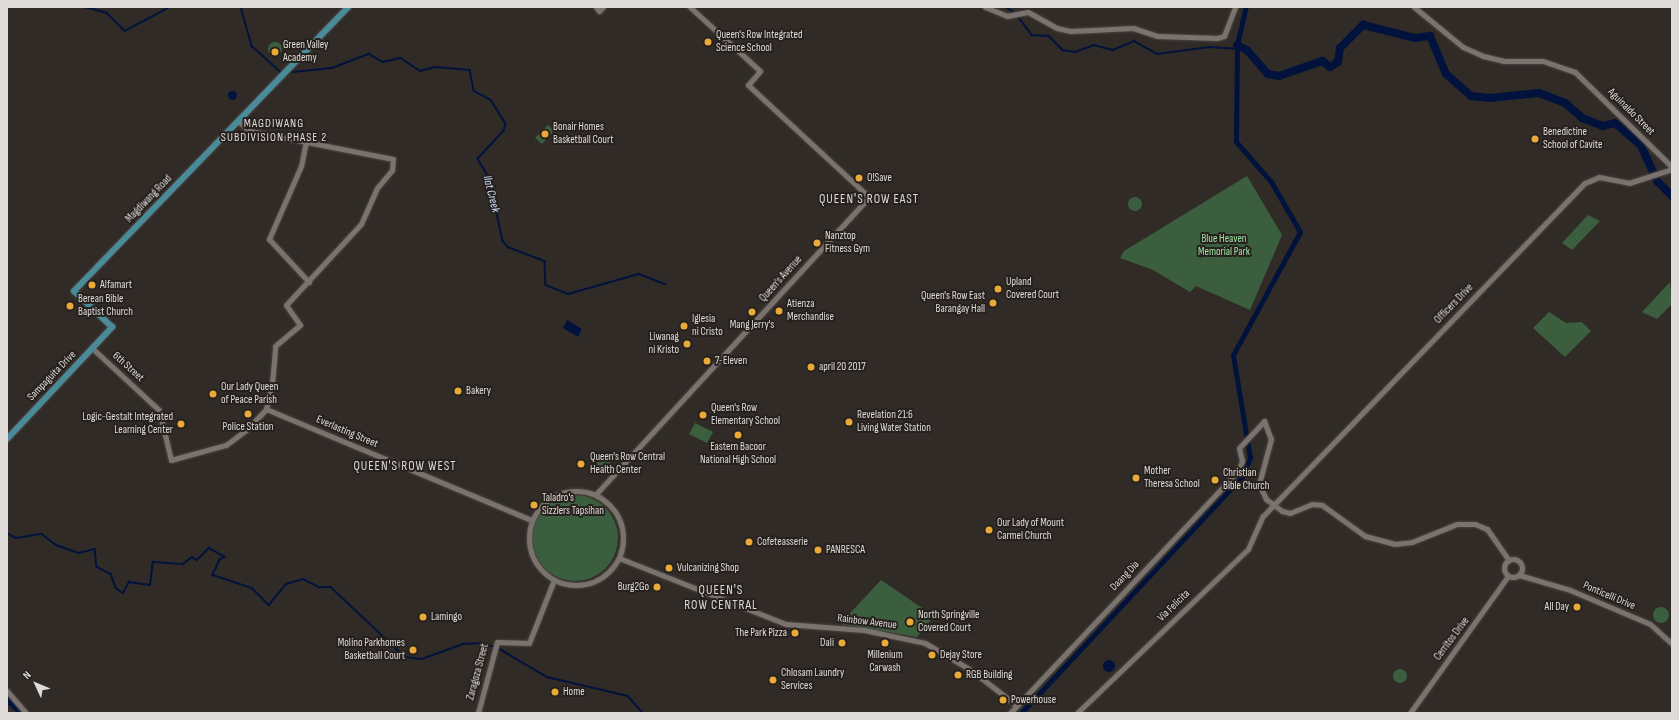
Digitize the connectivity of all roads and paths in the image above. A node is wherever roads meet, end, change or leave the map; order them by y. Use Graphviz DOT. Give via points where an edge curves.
graph roads {
  1 [pos="348,7"];
  2 [pos="596,7"];
  3 [pos="603,7"];
  4 [pos="690,7"];
  5 [pos="985,7"];
  6 [pos="1235,7"];
  7 [pos="1414,7"];
  8 [pos="238,121"];
  9 [pos="306,141"];
  10 [pos="1672,168"];
  11 [pos="309,282"];
  12 [pos="112,327"];
  13 [pos="92,348"];
  14 [pos="266,409"];
  15 [pos="7,439"];
  16 [pos="596,494"];
  17 [pos="1273,505"];
  18 [pos="532,520"];
  19 [pos="619,558"];
  20 [pos="1509,560"];
  21 [pos="1520,574"];
  22 [pos="1508,576"];
  23 [pos="554,580"];
  24 [pos="1672,644"];
  25 [pos="7,691"];
  26 [pos="1016,705"];
  27 [pos="26,713"];
  28 [pos="478,713"];
  29 [pos="1010,713"];
  30 [pos="1077,713"];
  31 [pos="1410,713"];
  1 -- 8 [label="main road, Magdiwang Road"];
  2 -- 3 [label="street" via="599,11"];
  4 -- 16 [label="street, Queen's Avenue" via="760,71 748,85 869,198"];
  5 -- 6 [label="street" via="1006,16 1021,12 1057,28 1081,31 1133,28 1158,36 1217,38 1224,36"];
  7 -- 10 [label="street, Aguinaldo Street" via="1463,47 1478,54 1504,61 1533,60 1562,66 1575,72"];
  8 -- 9 [label="street" via="250,131"];
  8 -- 12 [label="main road, Magdiwang Road" via="74,291"];
  9 -- 11 [label="street" via="301,166 269,239"];
  9 -- 11 [label="street" via="393,159 392,170 377,188 361,224"];
  10 -- 17 [label="street, Officers Drive" via="1649,178 1625,184 1599,177 1585,183"];
  11 -- 14 [label="street" via="286,304 300,325 274,346 272,384"];
  12 -- 13 [label="main road, Sampaguita Drive"];
  13 -- 14 [label="street, 6th Street" via="150,401 161,415 171,460 227,444"];
  13 -- 15 [label="main road, Sampaguita Drive"];
  14 -- 18 [label="street, Everlasting Street"];
  16 -- 18 [label="street" via="580,490 558,494 544,502"];
  16 -- 19 [label="street" via="612,506 619,518 624,538"];
  17 -- 20 [label="street" via="1290,513 1312,504 1322,504 1365,536 1394,544 1412,542 1457,524 1475,524 1487,529"];
  17 -- 26 [label="street, Daang Dia" via="1259,484 1271,439 1264,421 1239,448 1242,461 1238,471"];
  17 -- 30 [label="street, Via Felicita" via="1260,519 1248,549"];
  18 -- 23 [label="street" via="528,541 532,555 538,567"];
  19 -- 23 [label="street" via="609,572 590,583 568,585"];
  19 -- 26 [label="street, Rainbow Avenue" via="786,624 890,634 925,643 965,666"];
  20 -- 21 [label="street" via="1520,562"];
  20 -- 22 [label="street" via="1504,566"];
  21 -- 22 [label="street"];
  21 -- 24 [label="street, Ponticelli Drive" via="1574,592 1650,624"];
  22 -- 31 [label="street, Cerritos Drive"];
  23 -- 28 [label="street, Zaragoza Street" via="529,643 496,642"];
  25 -- 27 [label="street"];
  26 -- 29 [label="street, Daang Dia"];
}
